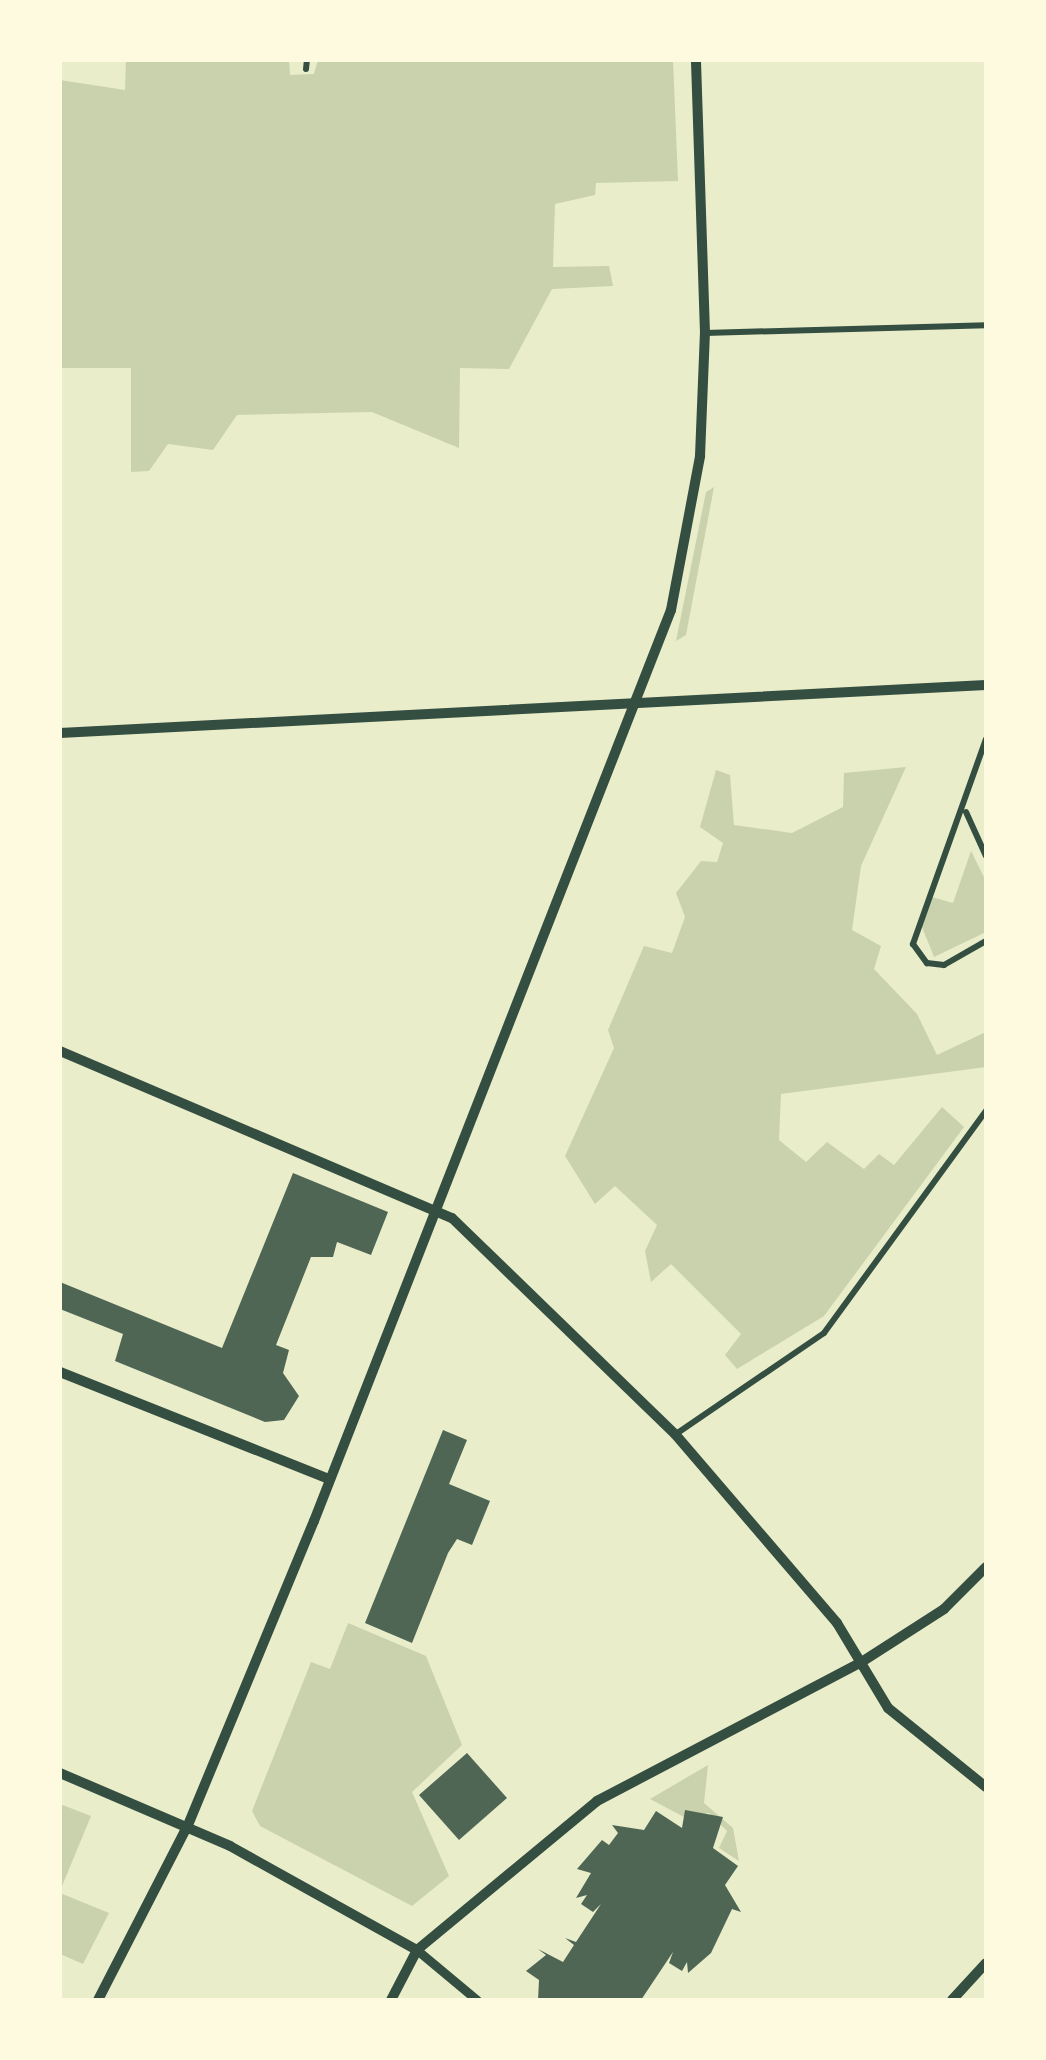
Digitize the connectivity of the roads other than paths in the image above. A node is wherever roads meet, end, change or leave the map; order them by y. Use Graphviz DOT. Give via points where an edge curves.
graph roads {
  1 [pos="696,60"];
  2 [pos="986,325"];
  3 [pos="705,333"];
  4 [pos="986,685"];
  5 [pos="642,700"];
  6 [pos="60,734"];
  7 [pos="986,739"];
  8 [pos="965,811"];
  9 [pos="986,856"];
  10 [pos="986,941"];
  11 [pos="60,1051"];
  12 [pos="986,1111"];
  13 [pos="434,1208"];
  14 [pos="60,1372"];
  15 [pos="675,1434"];
  16 [pos="330,1480"];
  17 [pos="986,1567"];
  18 [pos="860,1663"];
  19 [pos="60,1773"];
  20 [pos="986,1787"];
  21 [pos="188,1825"];
  22 [pos="417,1950"];
  23 [pos="986,1962"];
  24 [pos="98,2000"];
  25 [pos="391,2000"];
  26 [pos="477,2000"];
  27 [pos="952,2000"];
  1 -- 3 [label="street"];
  2 -- 3 [label="lane"];
  3 -- 5 [label="street" via="700,456 671,610"];
  4 -- 5 [label="street"];
  5 -- 6 [label="street"];
  5 -- 13 [label="street"];
  7 -- 8 [label="lane"];
  8 -- 9 [label="lane"];
  8 -- 10 [label="lane" via="913,944 927,962 944,966"];
  11 -- 13 [label="street"];
  12 -- 15 [label="lane" via="824,1333"];
  13 -- 15 [label="street"];
  13 -- 16 [label="street"];
  14 -- 16 [label="street"];
  15 -- 18 [label="street"];
  16 -- 21 [label="street"];
  17 -- 18 [label="street" via="944,1609"];
  18 -- 20 [label="street" via="888,1708"];
  18 -- 22 [label="street" via="597,1801"];
  19 -- 21 [label="street"];
  21 -- 22 [label="street"];
  21 -- 24 [label="street"];
  22 -- 25 [label="street"];
  22 -- 26 [label="street"];
  23 -- 27 [label="street"];
}
